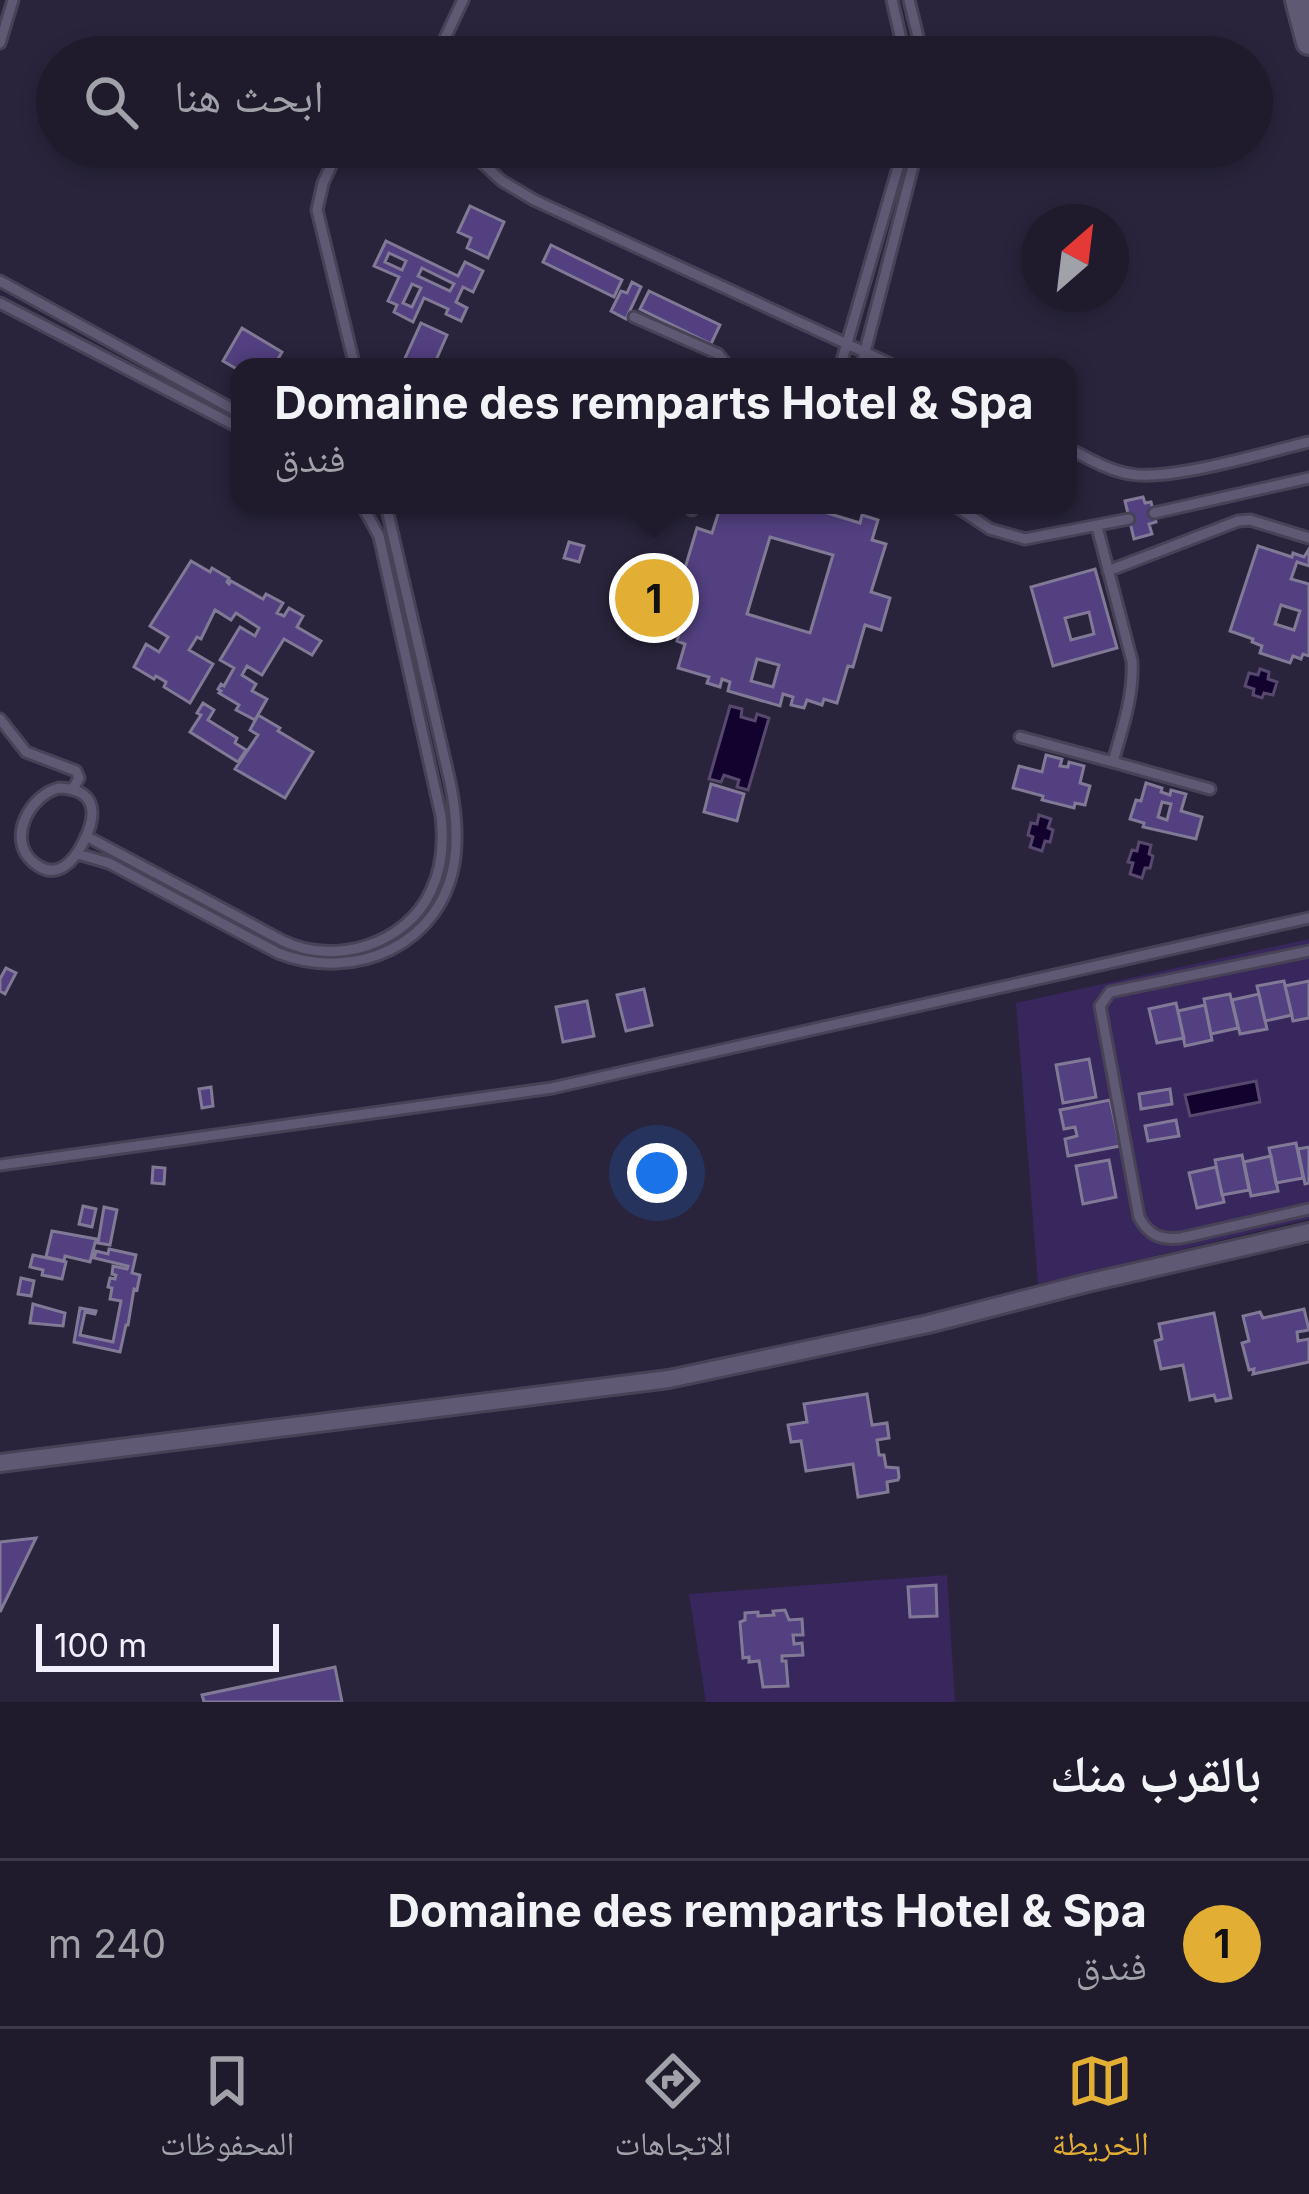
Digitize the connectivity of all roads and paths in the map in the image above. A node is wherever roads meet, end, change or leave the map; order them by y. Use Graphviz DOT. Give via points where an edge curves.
graph roads {
  1 [pos="13,0"];
  2 [pos="463,0"];
  3 [pos="892,0"];
  4 [pos="910,0"];
  5 [pos="1298,0"];
  6 [pos="446,36"];
  7 [pos="900,36"];
  8 [pos="918,36"];
  9 [pos="1309,42"];
  10 [pos="0,44"];
  11 [pos="330,168"];
  12 [pos="486,168"];
  13 [pos="898,168"];
  14 [pos="913,168"];
  15 [pos="0,281"];
  16 [pos="0,303"];
  17 [pos="634,317"];
  18 [pos="847,345"];
  19 [pos="866,352"];
  20 [pos="353,358"];
  21 [pos="720,358"];
  22 [pos="843,358"];
  23 [pos="864,358"];
  24 [pos="878,358"];
  25 [pos="180,390"];
  26 [pos="231,410"];
  27 [pos="231,422"];
  28 [pos="1309,442"];
  29 [pos="1077,452"];
  30 [pos="1309,478"];
  31 [pos="1154,513"];
  32 [pos="367,514"];
  33 [pos="388,514"];
  34 [pos="968,514"];
  35 [pos="1129,519"];
  36 [pos="1097,526"];
  37 [pos="1309,538"];
  38 [pos="1108,571"];
  39 [pos="0,718"];
  40 [pos="1020,737"];
  41 [pos="1113,762"];
  42 [pos="444,764"];
  43 [pos="431,766"];
  44 [pos="74,789"];
  45 [pos="1210,789"];
  46 [pos="86,836"];
  47 [pos="78,854"];
  48 [pos="208,902"];
  49 [pos="202,913"];
  50 [pos="1309,918"];
  51 [pos="1309,951"];
  52 [pos="0,1165"];
  53 [pos="1309,1209"];
  54 [pos="1309,1232"];
  55 [pos="0,1463"];
  1 -- 10 [label="lane"];
  2 -- 6 [label="lane"];
  3 -- 7 [label="lane"];
  4 -- 8 [label="lane"];
  5 -- 9 [label="street"];
  11 -- 20 [label="lane" via="317,210"];
  12 -- 18 [label="lane" via="518,191"];
  13 -- 18 [label="lane"];
  14 -- 19 [label="lane"];
  15 -- 25 [label="lane"];
  16 -- 25 [label="lane"];
  17 -- 21 [label="lane"];
  18 -- 19 [label="lane"];
  18 -- 22 [label="lane"];
  19 -- 23 [label="lane"];
  19 -- 24 [label="lane"];
  25 -- 26 [label="lane"];
  25 -- 27 [label="lane"];
  28 -- 29 [label="lane" via="1147,475"];
  30 -- 31 [label="lane"];
  32 -- 43 [label="lane" via="379,536"];
  33 -- 42 [label="lane"];
  34 -- 36 [label="lane" via="1025,539"];
  35 -- 36 [label="lane"];
  36 -- 38 [label="lane"];
  37 -- 38 [label="lane" via="1238,521"];
  38 -- 41 [label="lane" via="1133,677"];
  39 -- 44 [label="lane" via="26,752 76,771"];
  40 -- 41 [label="lane"];
  41 -- 45 [label="lane"];
  42 -- 43 [label="lane"];
  42 -- 49 [label="lane" via="454,800 451,876 436,908 400,944 355,963 307,962"];
  43 -- 48 [label="lane" via="442,829 437,874 418,912 387,938 343,951 310,950"];
  44 -- 46 [label="lane" via="92,806"];
  44 -- 47 [label="lane" via="44,793 21,840 44,869 63,868"];
  46 -- 47 [label="lane"];
  46 -- 48 [label="lane"];
  47 -- 49 [label="lane"];
  48 -- 49 [label="lane"];
  50 -- 52 [label="lane" via="552,1088"];
  51 -- 53 [label="lane" via="1110,992 1100,1006 1139,1217 1149,1232 1181,1238"];
  54 -- 55 [label="street" via="669,1379"];
}
